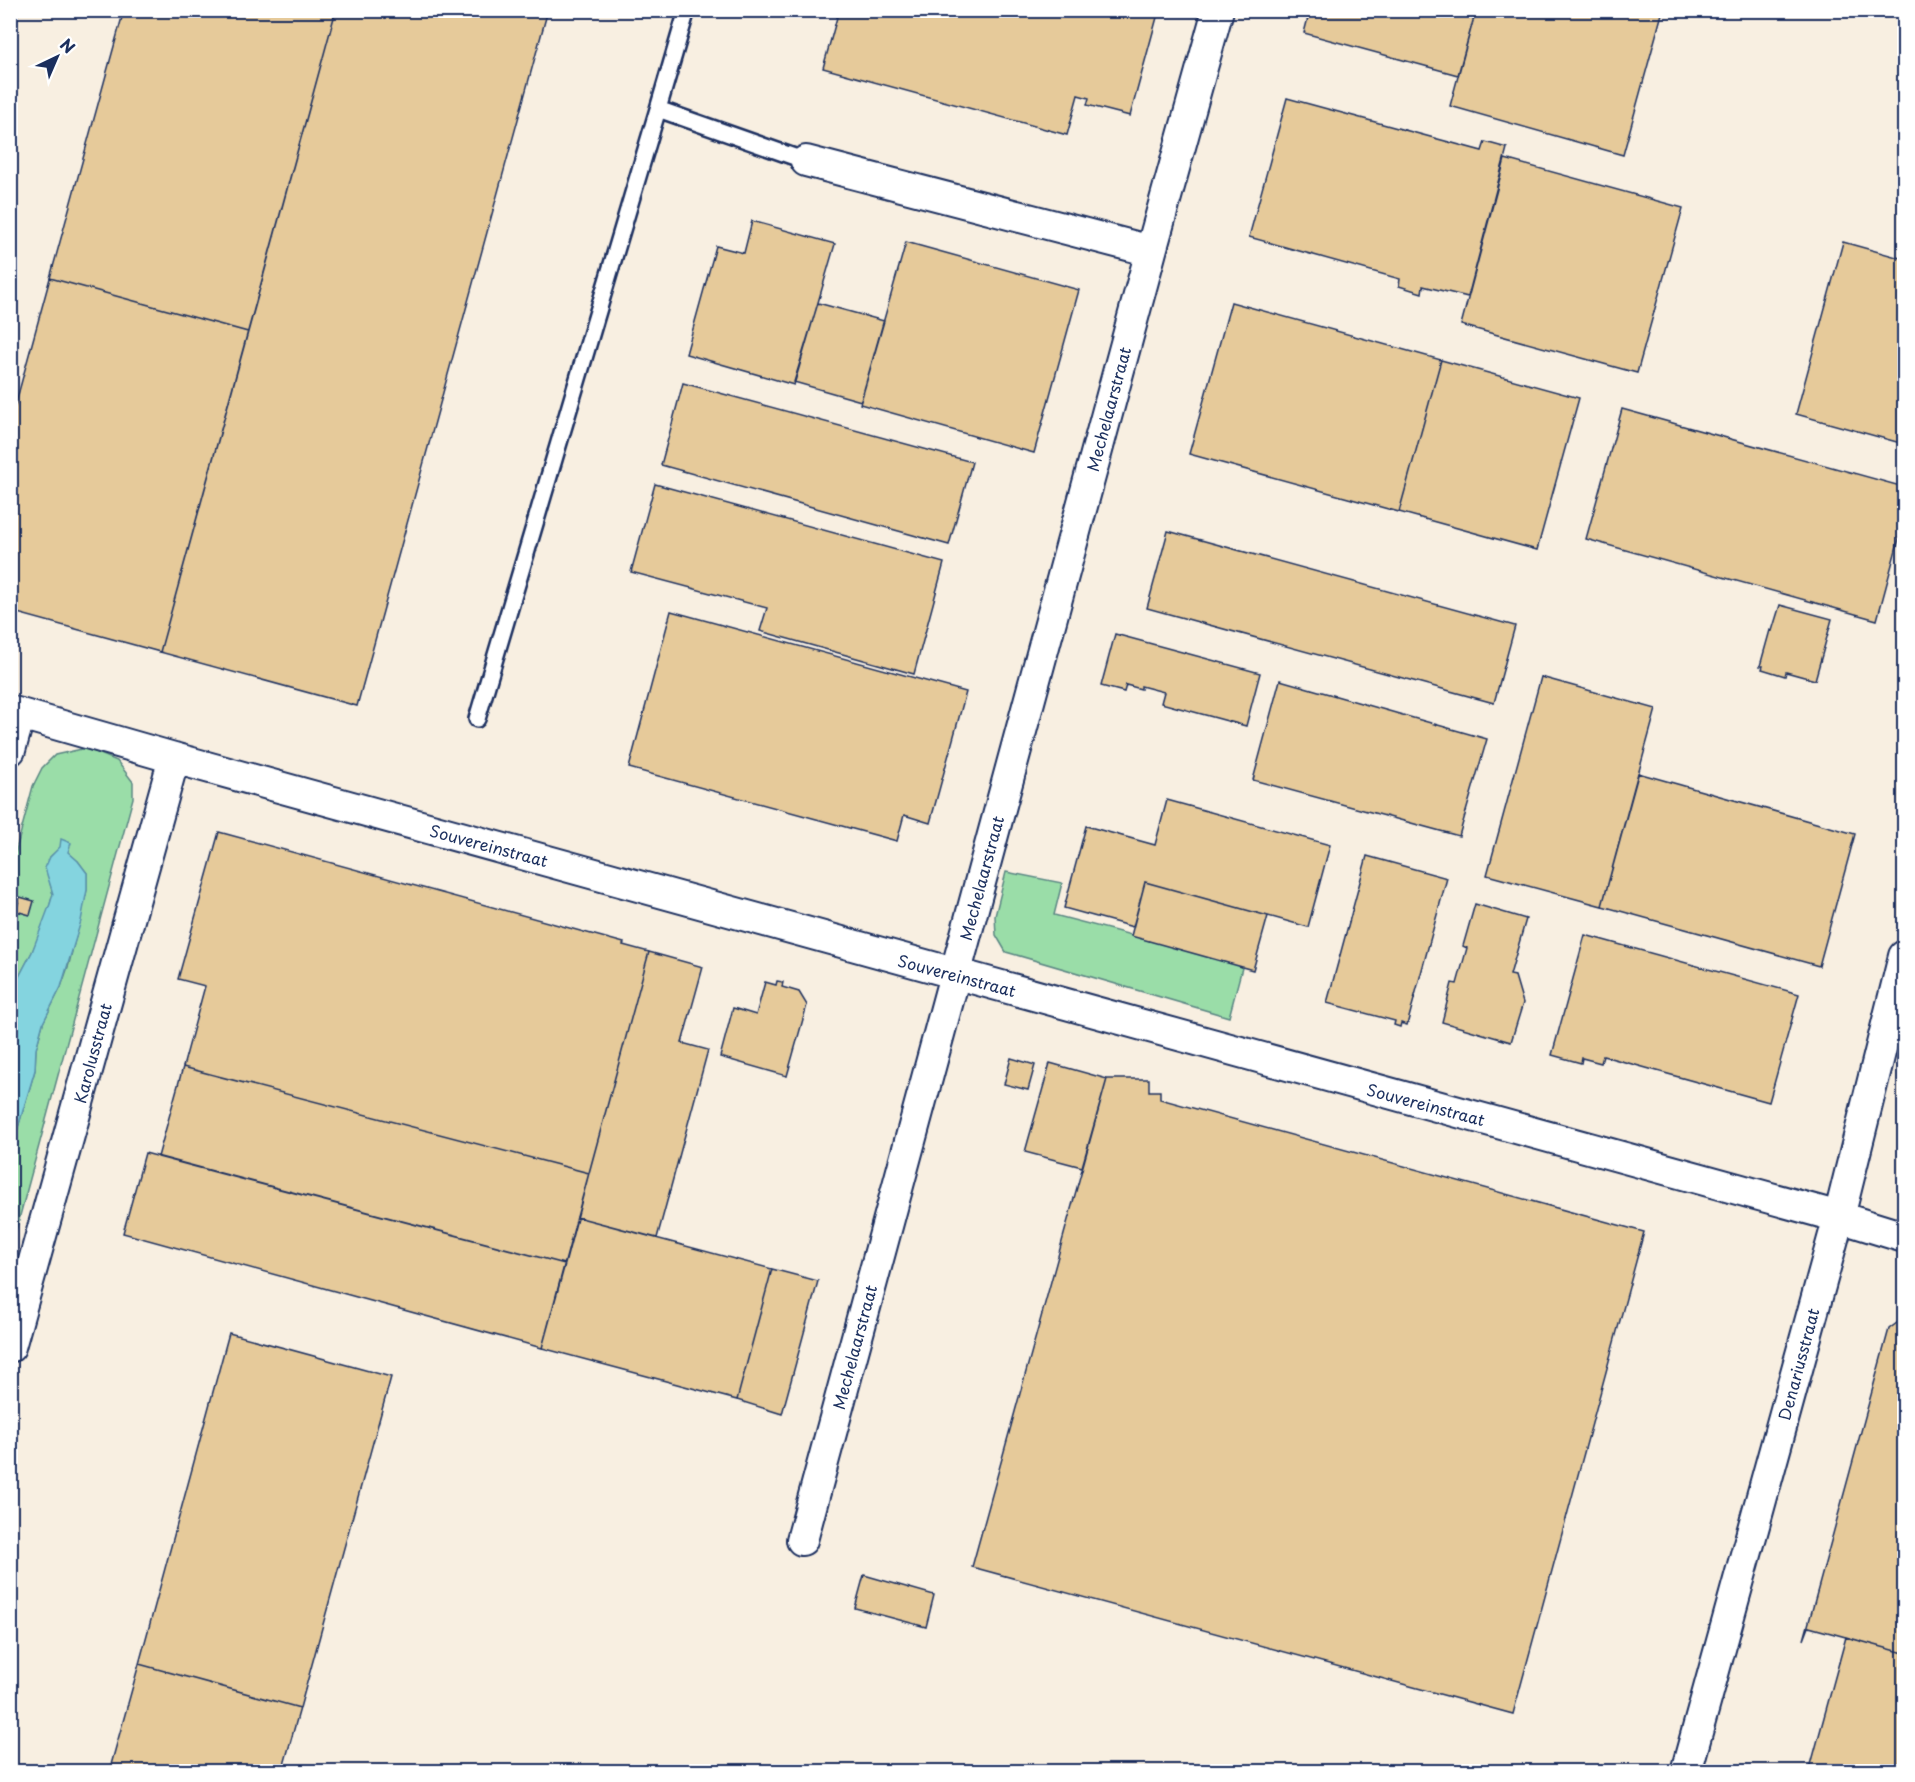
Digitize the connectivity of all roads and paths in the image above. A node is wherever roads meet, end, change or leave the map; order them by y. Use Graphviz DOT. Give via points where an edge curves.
graph roads {
  1 [pos="687,10"];
  2 [pos="1218,10"];
  3 [pos="658,109"];
  4 [pos="806,161"];
  5 [pos="1151,251"];
  6 [pos="15,713"];
  7 [pos="477,719"];
  8 [pos="10,750"];
  9 [pos="174,758"];
  10 [pos="1905,956"];
  11 [pos="955,974"];
  12 [pos="1839,1217"];
  13 [pos="1905,1237"];
  14 [pos="10,1347"];
  15 [pos="802,1540"];
  16 [pos="1686,1772"];
  1 -- 3 [label="lane"];
  2 -- 5 [label="street, Mechelaarstraat"];
  3 -- 4 [label="lane"];
  3 -- 7 [label="lane"];
  4 -- 5 [label="street"];
  5 -- 11 [label="street, Mechelaarstraat"];
  6 -- 8 [label="street"];
  6 -- 9 [label="street, Souvereinstraat"];
  9 -- 11 [label="street, Souvereinstraat"];
  9 -- 14 [label="street, Karolusstraat"];
  10 -- 12 [label="street, Denariusstraat"];
  11 -- 12 [label="street, Souvereinstraat"];
  11 -- 15 [label="street, Mechelaarstraat"];
  12 -- 13 [label="street, Souvereinstraat"];
  12 -- 16 [label="street, Denariusstraat"];
}
